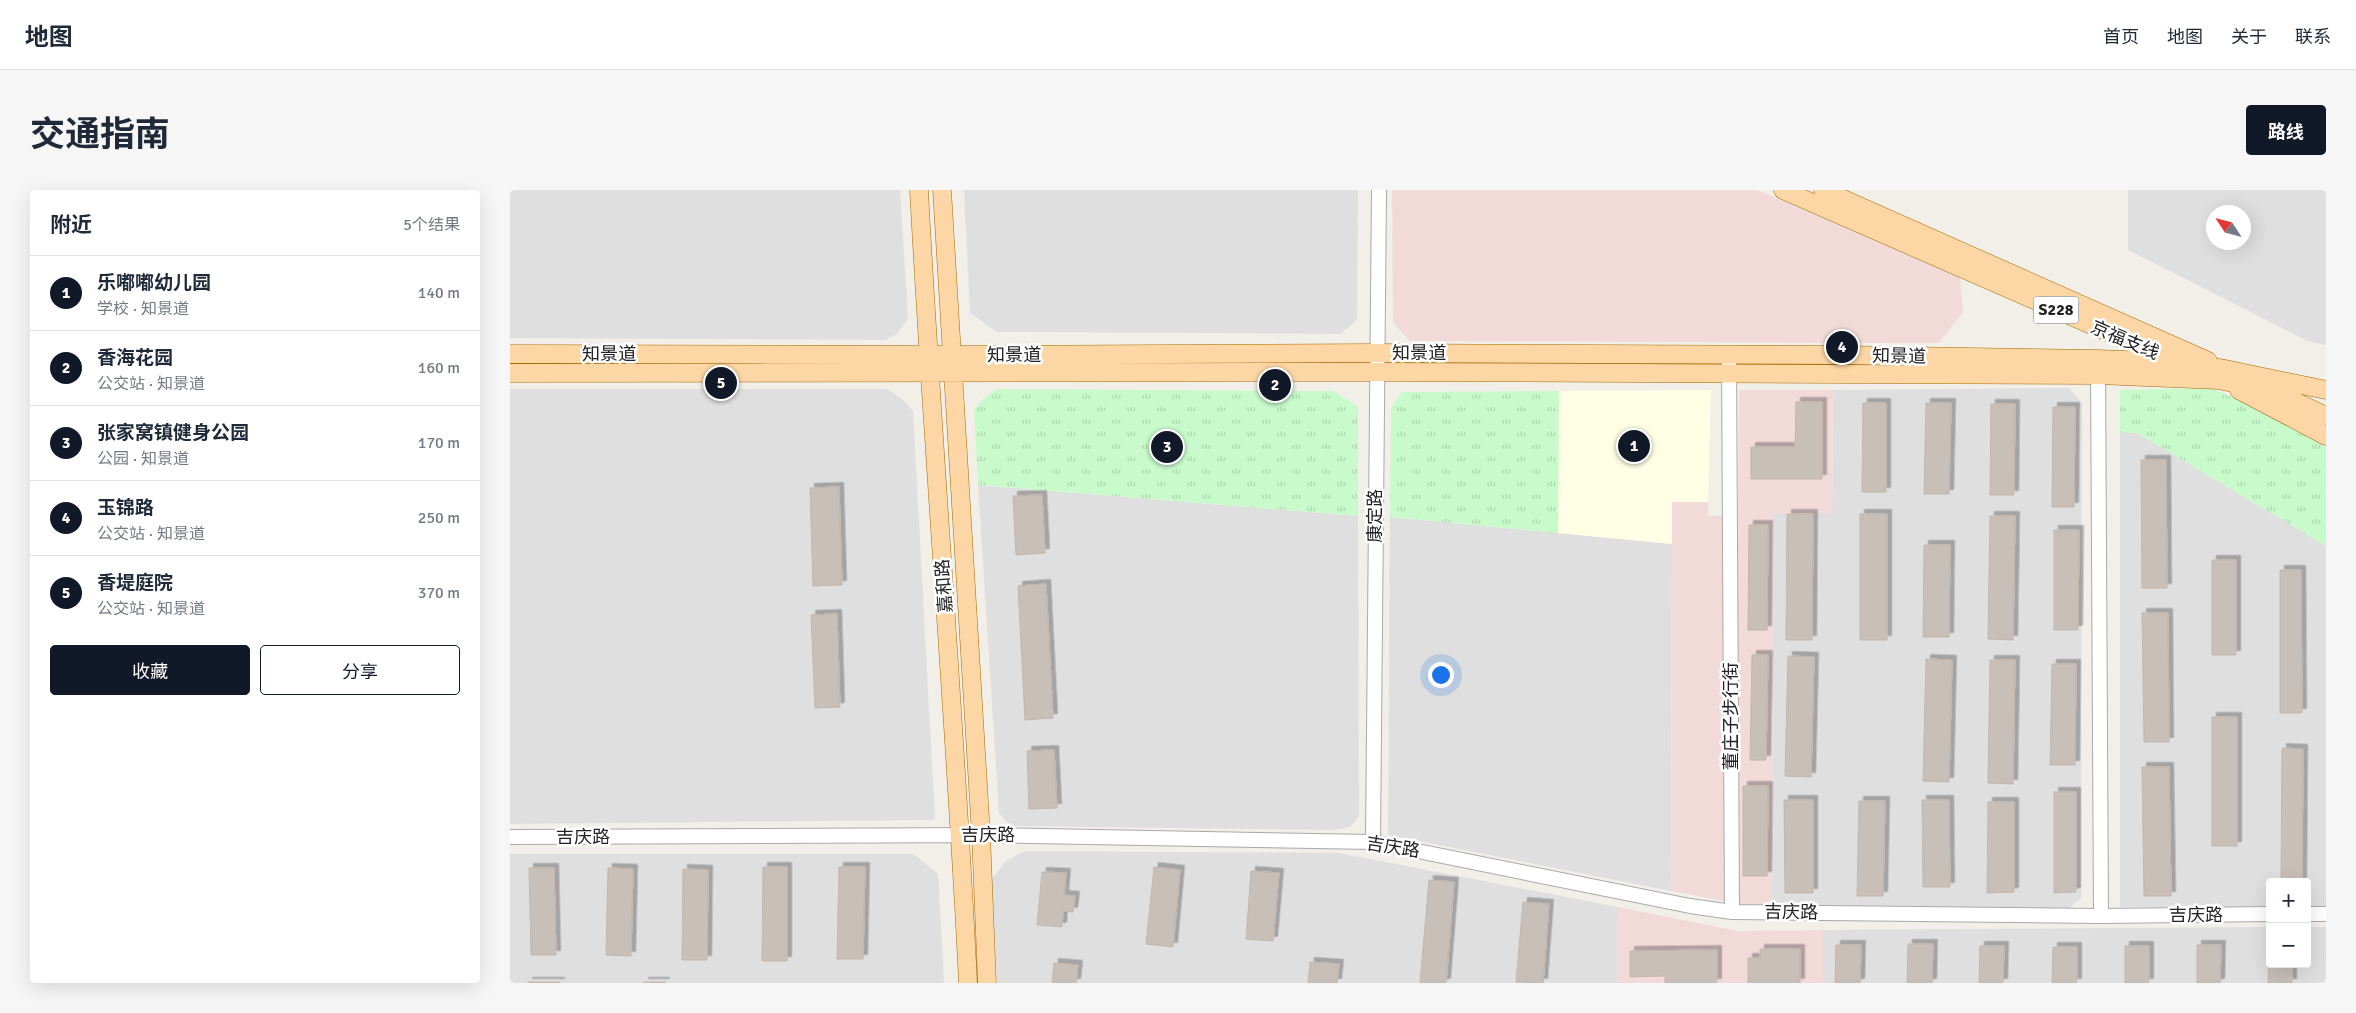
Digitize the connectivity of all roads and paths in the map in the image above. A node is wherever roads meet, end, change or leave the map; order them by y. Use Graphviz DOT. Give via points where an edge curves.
graph roads {
  1 [pos="919,190"];
  2 [pos="942,190"];
  3 [pos="1379,190"];
  4 [pos="1783,190"];
  5 [pos="1823,190"];
  6 [pos="1376,353"];
  7 [pos="510,354"];
  8 [pos="928,355"];
  9 [pos="951,355"];
  10 [pos="1729,355"];
  11 [pos="2178,362"];
  12 [pos="2098,367"];
  13 [pos="1376,372"];
  14 [pos="510,373"];
  15 [pos="929,373"];
  16 [pos="952,373"];
  17 [pos="1729,374"];
  18 [pos="2221,374"];
  19 [pos="2272,390"];
  20 [pos="2326,390"];
  21 [pos="2326,402"];
  22 [pos="2326,416"];
  23 [pos="2326,436"];
  24 [pos="961,835"];
  25 [pos="981,835"];
  26 [pos="510,837"];
  27 [pos="1373,842"];
  28 [pos="1732,912"];
  29 [pos="2266,914"];
  30 [pos="2311,914"];
  31 [pos="2326,914"];
  32 [pos="2101,916"];
  33 [pos="968,983"];
  34 [pos="987,983"];
  1 -- 8 [label="main road, 嘉和路"];
  2 -- 9 [label="main road, 嘉和路"];
  3 -- 6 [label="street, 康定路"];
  4 -- 11 [label="main road, 京福支线 / S228"];
  5 -- 18 [label="main road, 京福支线 / S228"];
  6 -- 9 [label="main road, 知景道"];
  6 -- 10 [label="main road, 知景道"];
  6 -- 13 [label="street, 康定路"];
  7 -- 8 [label="main road, 知景道"];
  8 -- 9 [label="main road, 知景道"];
  8 -- 15 [label="main road, 嘉和路"];
  9 -- 16 [label="main road, 嘉和路"];
  10 -- 12 [label="main road, 知景道"];
  10 -- 17 [label="street, 董庄子步行街"];
  11 -- 12 [label="main road, 知景道"];
  11 -- 18 [label="main road, 知景道"];
  12 -- 17 [label="main road, 知景道"];
  12 -- 18 [label="main road, 知景道"];
  12 -- 32 [label="street"];
  13 -- 16 [label="main road, 知景道"];
  13 -- 17 [label="main road, 知景道"];
  13 -- 27 [label="street, 康定路"];
  14 -- 15 [label="main road, 知景道"];
  15 -- 16 [label="main road, 知景道"];
  15 -- 24 [label="main road, 嘉和路"];
  16 -- 25 [label="main road, 嘉和路"];
  17 -- 28 [label="street, 董庄子步行街"];
  18 -- 19 [label="main road, 京福支线 / S228"];
  18 -- 20 [label="main road, 知景道"];
  18 -- 23 [label="main road, 京福支线 / S228"];
  19 -- 21 [label="main road"];
  19 -- 22 [label="main road, 京福支线 / S228"];
  24 -- 25 [label="street, 吉庆路"];
  24 -- 26 [label="street, 吉庆路"];
  24 -- 33 [label="main road, 嘉和路"];
  25 -- 27 [label="street, 吉庆路"];
  25 -- 34 [label="main road, 嘉和路"];
  27 -- 28 [label="street, 吉庆路"];
  28 -- 32 [label="street, 吉庆路"];
  29 -- 32 [label="street, 吉庆路"];
  30 -- 31 [label="street"];
}
